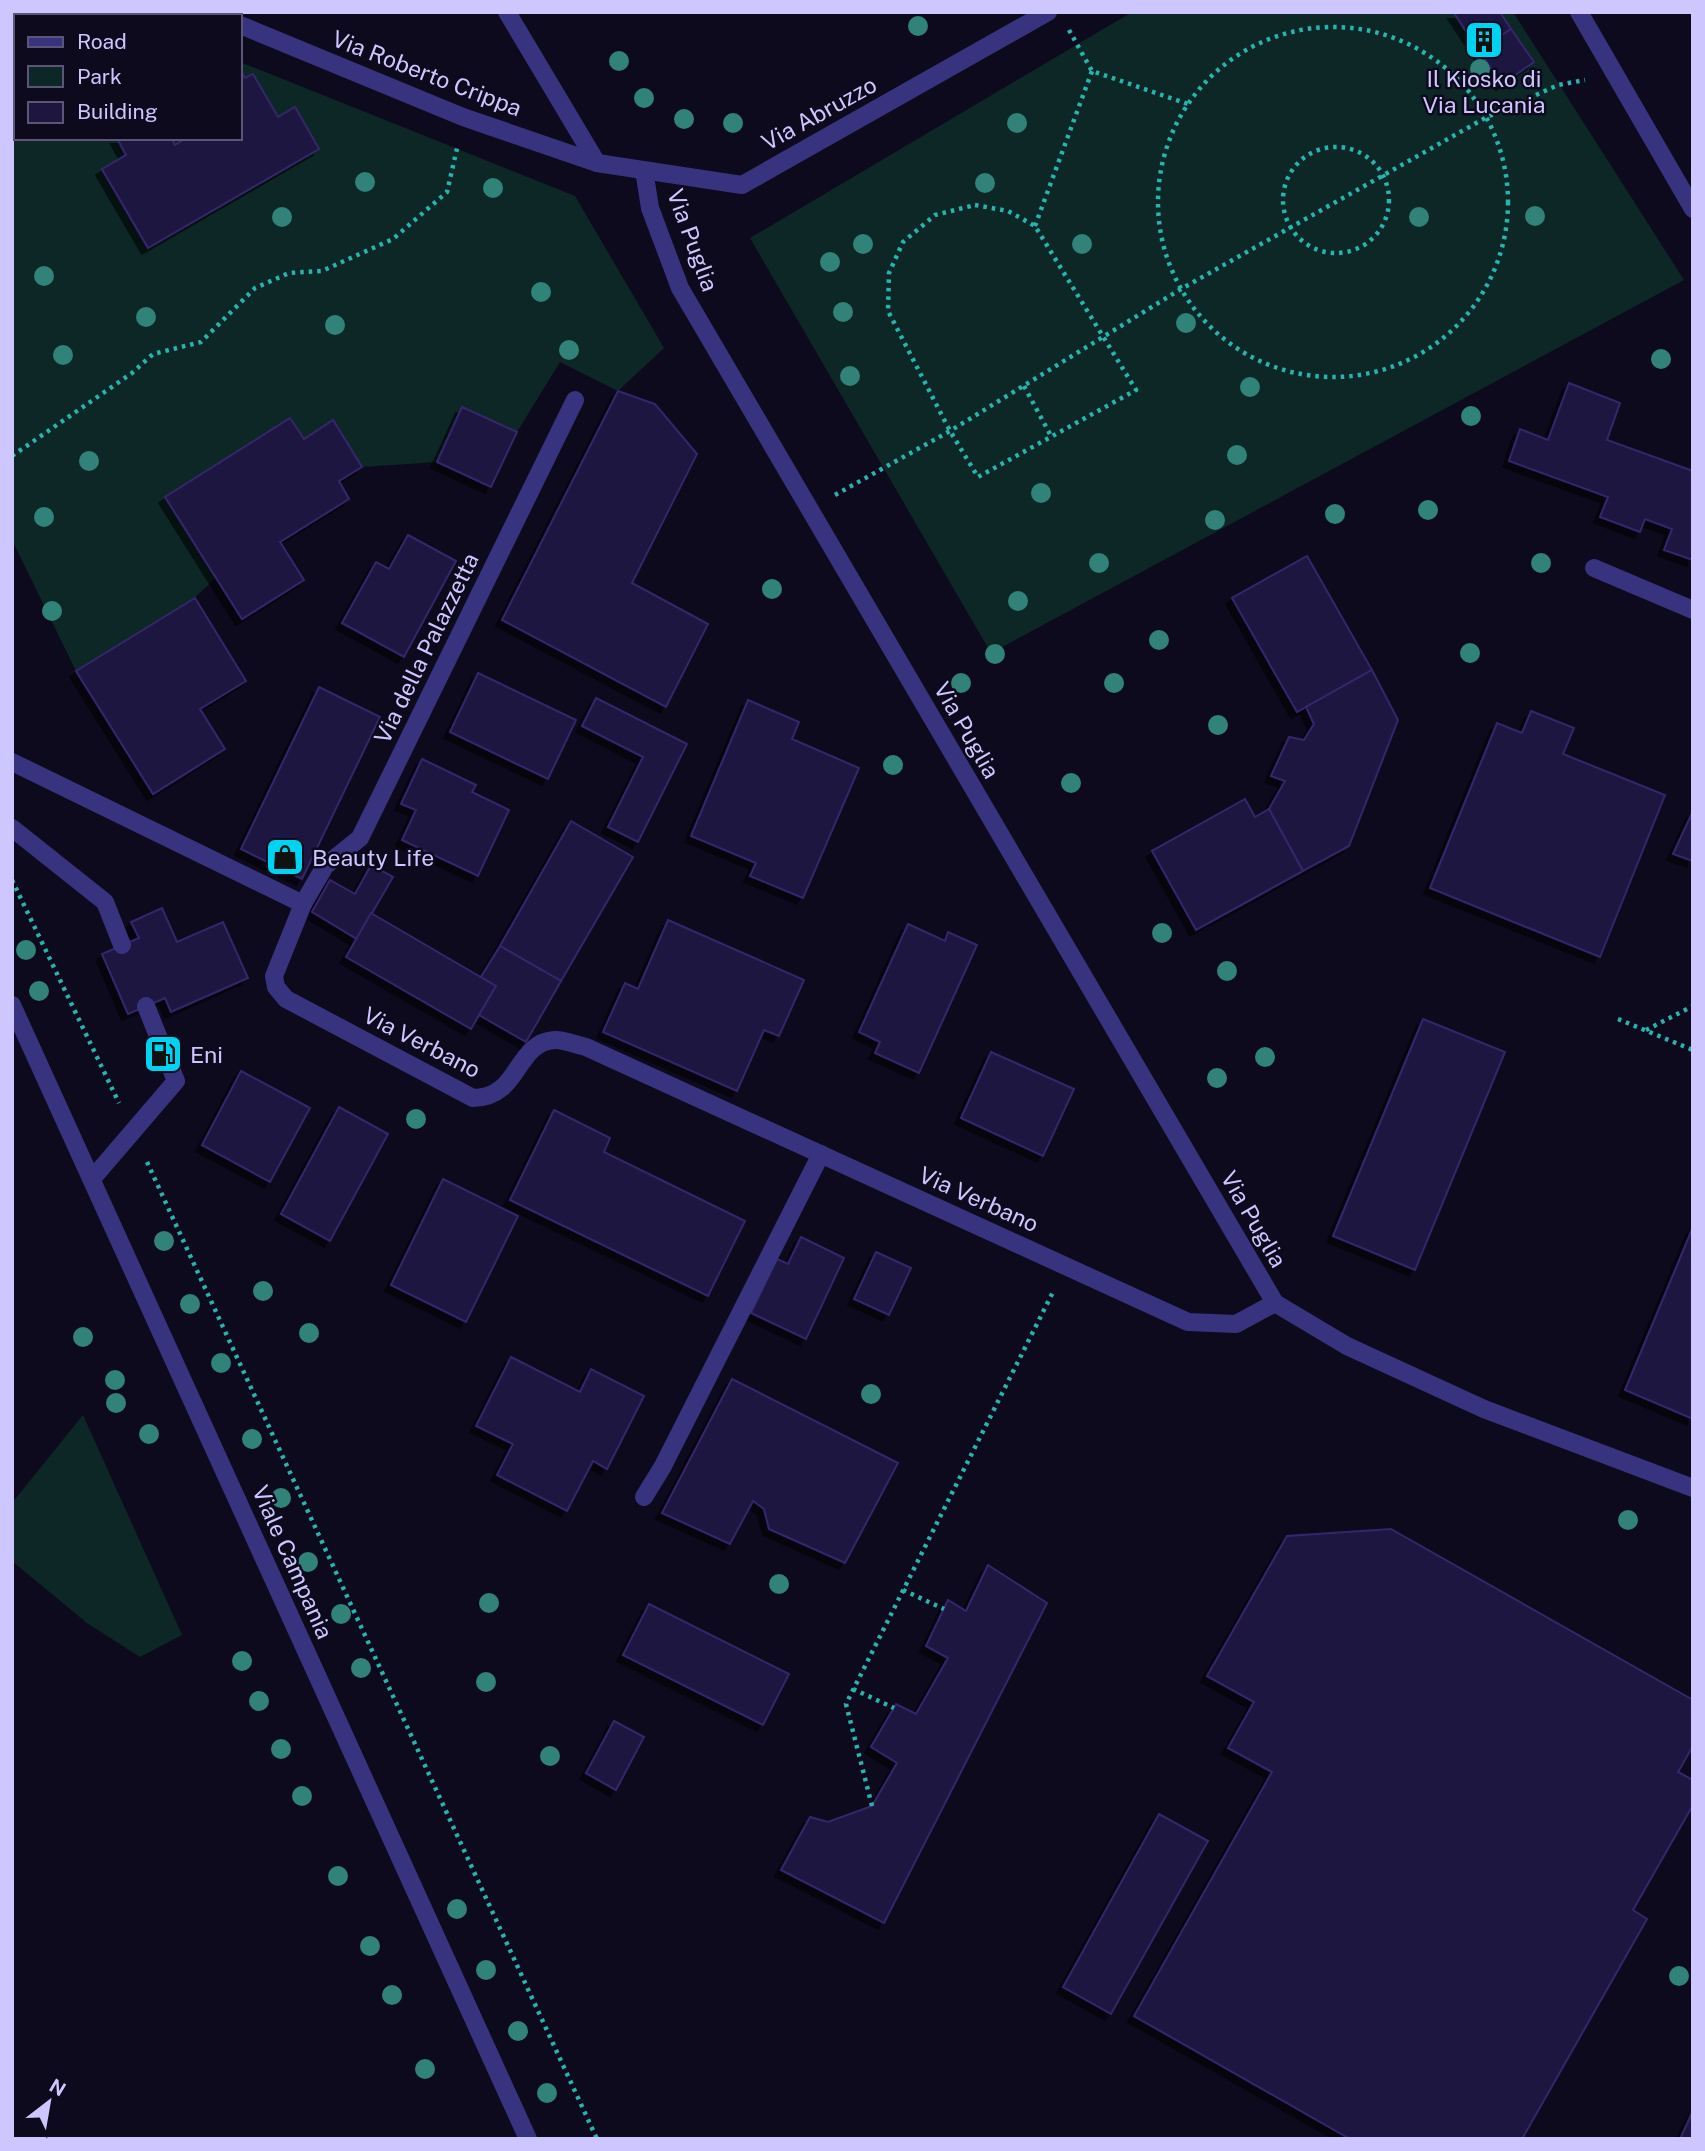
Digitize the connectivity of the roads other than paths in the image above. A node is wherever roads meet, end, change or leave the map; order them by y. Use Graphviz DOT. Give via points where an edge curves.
graph roads {
  1 [pos="507,12"];
  2 [pos="1048,12"];
  3 [pos="1579,12"];
  4 [pos="242,26"];
  5 [pos="597,163"];
  6 [pos="644,170"];
  7 [pos="1693,209"];
  8 [pos="575,400"];
  9 [pos="1594,568"];
  10 [pos="1693,610"];
  11 [pos="12,762"];
  12 [pos="12,828"];
  13 [pos="303,904"];
  14 [pos="122,945"];
  15 [pos="12,1005"];
  16 [pos="146,1006"];
  17 [pos="821,1154"];
  18 [pos="92,1179"];
  19 [pos="1066,1266"];
  20 [pos="1275,1303"];
  21 [pos="1693,1488"];
  22 [pos="643,1497"];
  23 [pos="528,2139"];
  1 -- 5 [label="street"];
  2 -- 6 [label="street, Via Abruzzo" via="742,185"];
  3 -- 7 [label="street"];
  4 -- 5 [label="street, Via Roberto Crippa" via="463,117"];
  5 -- 6 [label="street, Via Abruzzo"];
  6 -- 20 [label="street, Via Puglia" via="650,208 680,288"];
  8 -- 13 [label="street, Via della Palazzetta" via="360,838 324,866"];
  9 -- 10 [label="street"];
  11 -- 13 [label="street"];
  12 -- 14 [label="street" via="105,902"];
  13 -- 17 [label="street, Via Verbano" via="274,976 286,999 473,1098 500,1092 527,1055 539,1044 555,1039 586,1047"];
  15 -- 18 [label="street, Viale Campania"];
  16 -- 18 [label="street" via="176,1081"];
  17 -- 19 [label="street, Via Verbano"];
  17 -- 22 [label="street" via="676,1443"];
  18 -- 23 [label="street, Viale Campania"];
  19 -- 20 [label="street, Via Puglia" via="1188,1322 1236,1324"];
  20 -- 21 [label="street, Via Puglia" via="1347,1346 1484,1409"];
}
